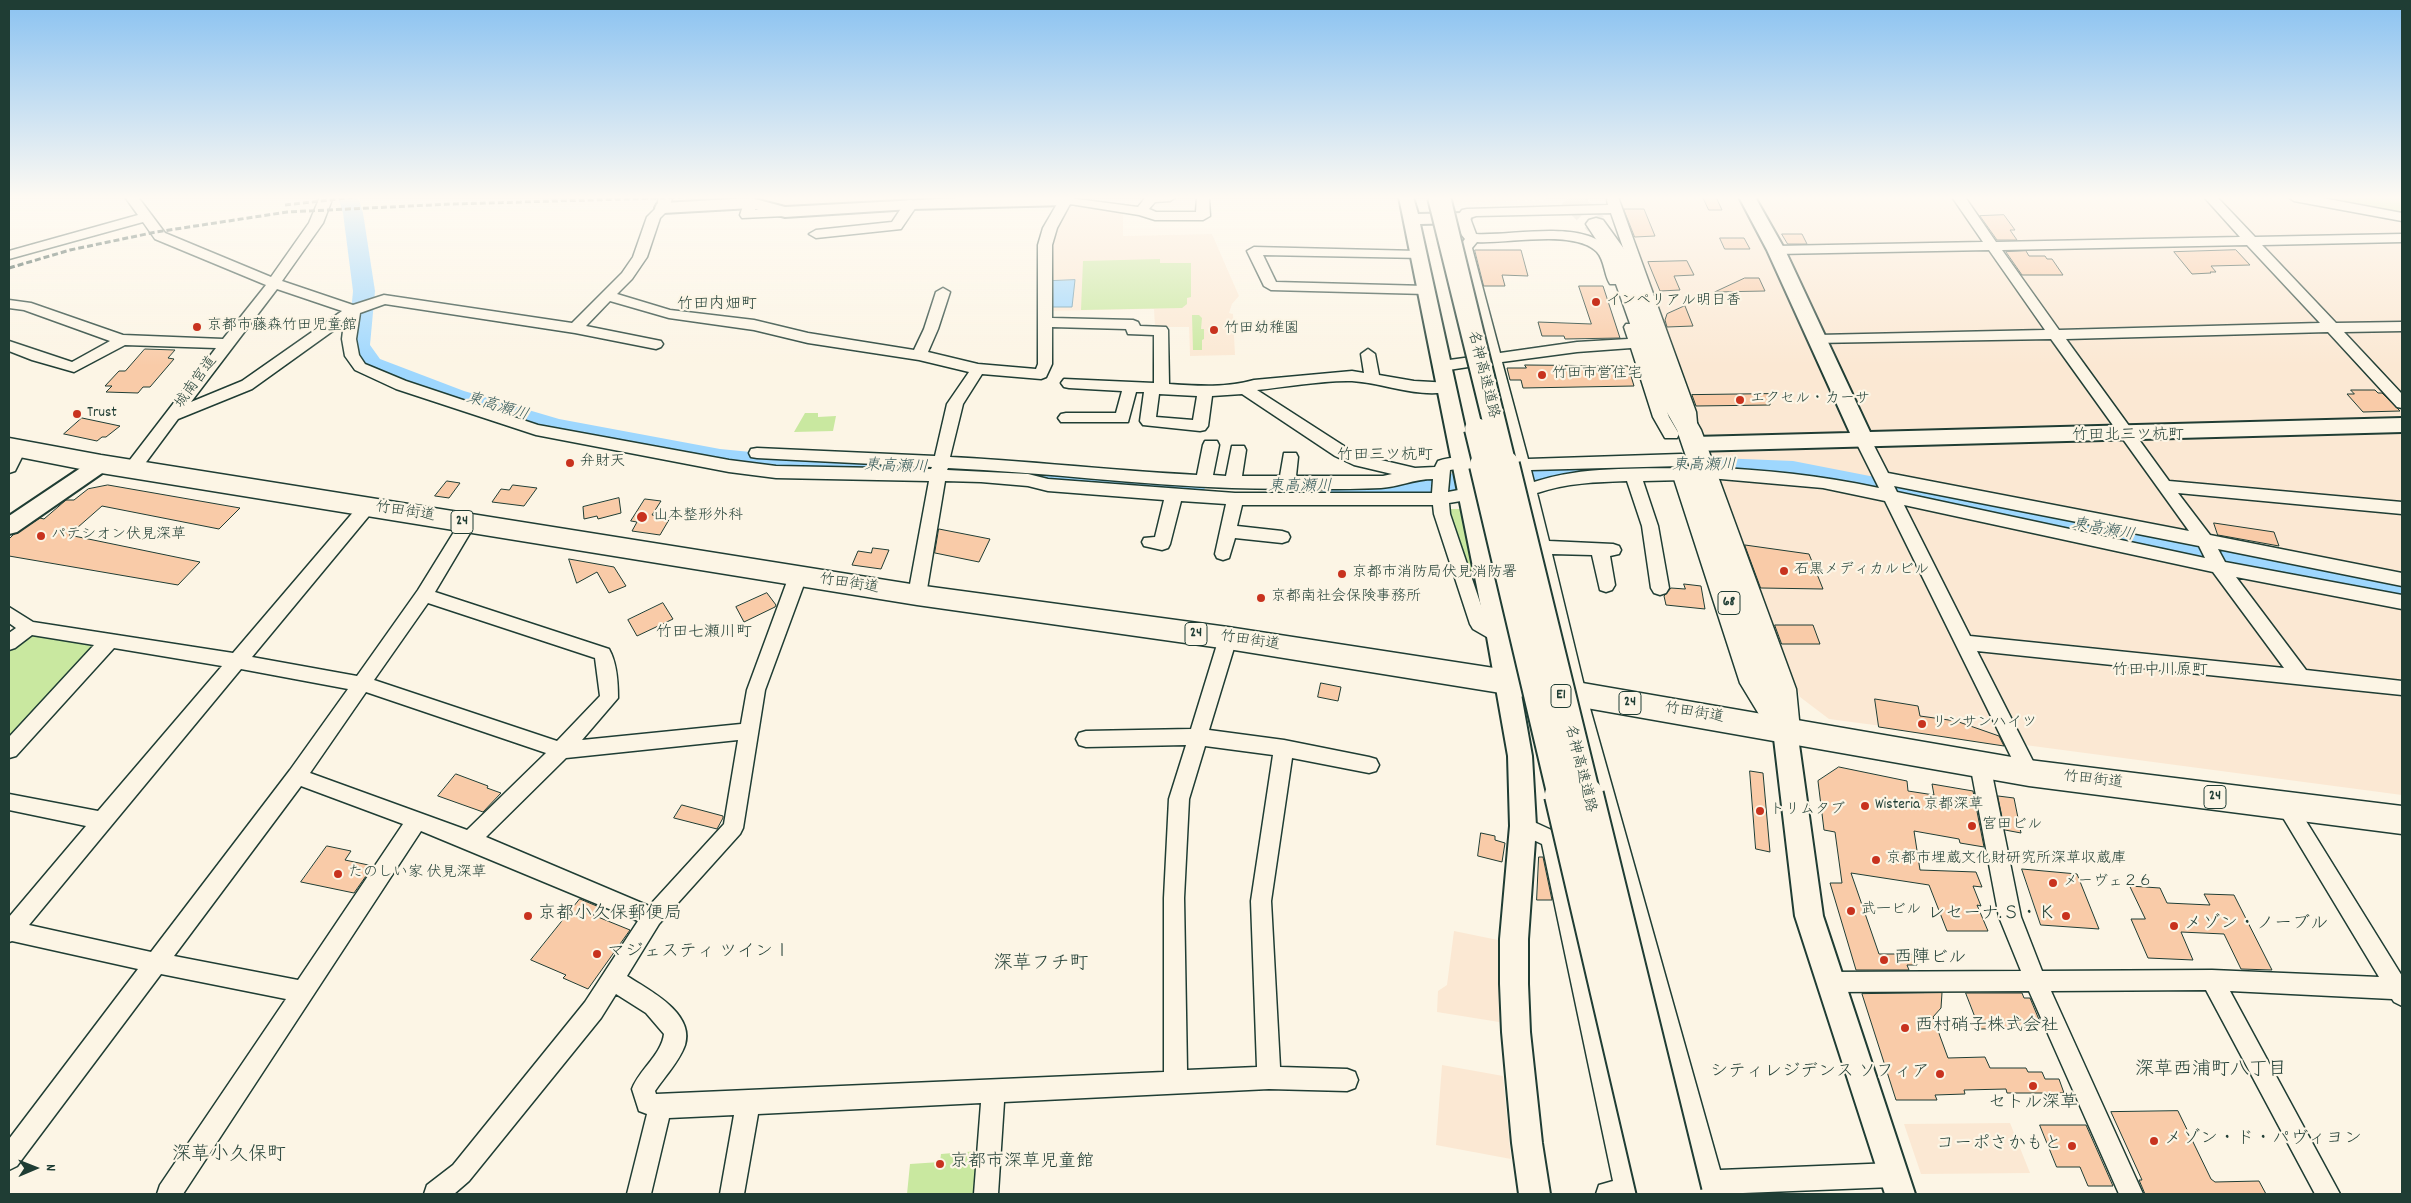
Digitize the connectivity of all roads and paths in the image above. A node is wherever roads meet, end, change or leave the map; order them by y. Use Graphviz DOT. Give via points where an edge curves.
graph roads {
  1 [pos="202,253"];
  2 [pos="295,253"];
  3 [pos="641,253"];
  4 [pos="1045,253"];
  5 [pos="1255,253"];
  6 [pos="1342,253"];
  7 [pos="1422,253"];
  8 [pos="1453,253"];
  9 [pos="1466,253"];
  10 [pos="1603,253"];
  11 [pos="1616,253"];
  12 [pos="1632,253"];
  13 [pos="1777,253"];
  14 [pos="1998,253"];
  15 [pos="2262,253"];
  16 [pos="1418,255"];
  17 [pos="274,283"];
  18 [pos="1426,290"];
  19 [pos="943,292"];
  20 [pos="608,296"];
  21 [pos="9,304"];
  22 [pos="355,309"];
  23 [pos="1045,322"];
  24 [pos="2402,326"];
  25 [pos="575,328"];
  26 [pos="2333,328"];
  27 [pos="2056,335"];
  28 [pos="122,340"];
  29 [pos="1818,340"];
  30 [pos="1637,343"];
  31 [pos="226,344"];
  32 [pos="656,344"];
  33 [pos="9,346"];
  34 [pos="1368,354"];
  35 [pos="919,355"];
  36 [pos="1494,359"];
  37 [pos="1442,366"];
  38 [pos="978,370"];
  39 [pos="1372,380"];
  40 [pos="1069,383"];
  41 [pos="1446,387"];
  42 [pos="1130,388"];
  43 [pos="1157,389"];
  44 [pos="1244,389"];
  45 [pos="1205,391"];
  46 [pos="2402,403"];
  47 [pos="174,415"];
  48 [pos="1066,418"];
  49 [pos="2402,426"];
  50 [pos="2125,433"];
  51 [pos="1863,440"];
  52 [pos="1211,445"];
  53 [pos="1238,450"];
  54 [pos="758,453"];
  55 [pos="12,454"];
  56 [pos="1290,457"];
  57 [pos="1689,458"];
  58 [pos="101,464"];
  59 [pos="1463,466"];
  60 [pos="940,468"];
  61 [pos="132,469"];
  62 [pos="1417,473"];
  63 [pos="1633,474"];
  64 [pos="1525,477"];
  65 [pos="1204,480"];
  66 [pos="1305,481"];
  67 [pos="1233,482"];
  68 [pos="1287,482"];
  69 [pos="1441,484"];
  70 [pos="2164,486"];
  71 [pos="1887,488"];
  72 [pos="1174,494"];
  73 [pos="1469,494"];
  74 [pos="1306,498"];
  75 [pos="1235,499"];
  76 [pos="367,507"];
  77 [pos="2402,508"];
  78 [pos="468,523"];
  79 [pos="9,526"];
  80 [pos="1228,532"];
  81 [pos="1282,537"];
  82 [pos="1150,542"];
  83 [pos="2204,542"];
  84 [pos="1542,547"];
  85 [pos="1223,554"];
  86 [pos="2218,565"];
  87 [pos="798,576"];
  88 [pos="1599,577"];
  89 [pos="2402,579"];
  90 [pos="1660,588"];
  91 [pos="424,595"];
  92 [pos="916,595"];
  93 [pos="2402,602"];
  94 [pos="9,614"];
  95 [pos="29,628"];
  96 [pos="1499,637"];
  97 [pos="1228,638"];
  98 [pos="108,641"];
  99 [pos="9,643"];
  100 [pos="1965,643"];
  101 [pos="237,661"];
  102 [pos="2301,677"];
  103 [pos="1507,682"];
  104 [pos="363,684"];
  105 [pos="2402,688"];
  106 [pos="1577,694"];
  107 [pos="1785,730"];
  108 [pos="749,731"];
  109 [pos="1199,737"];
  110 [pos="1086,739"];
  111 [pos="1284,748"];
  112 [pos="9,750"];
  113 [pos="561,750"];
  114 [pos="1980,764"];
  115 [pos="1369,765"];
  116 [pos="2029,773"];
  117 [pos="297,776"];
  118 [pos="9,802"];
  119 [pos="2286,806"];
  120 [pos="2402,820"];
  121 [pos="102,821"];
  122 [pos="416,821"];
  123 [pos="1523,826"];
  124 [pos="470,840"];
  125 [pos="652,917"];
  126 [pos="9,931"];
  127 [pos="156,963"];
  128 [pos="611,980"];
  129 [pos="2212,980"];
  130 [pos="1829,982"];
  131 [pos="2036,982"];
  132 [pos="301,991"];
  133 [pos="2401,991"];
  134 [pos="1269,1078"];
  135 [pos="1347,1080"];
  136 [pos="1176,1082"];
  137 [pos="993,1091"];
  138 [pos="748,1103"];
  139 [pos="660,1107"];
  140 [pos="9,1158"];
  141 [pos="1712,1183"];
  142 [pos="1896,1185"];
  143 [pos="1618,1191"];
  144 [pos="170,1194"];
  145 [pos="436,1194"];
  146 [pos="639,1194"];
  147 [pos="732,1194"];
  148 [pos="986,1194"];
  149 [pos="1535,1194"];
  150 [pos="1654,1194"];
  151 [pos="1684,1194"];
  152 [pos="2131,1194"];
  153 [pos="2328,1194"];
  1 -- 17 [label="street"];
  2 -- 17 [label="street, 城南宮道"];
  3 -- 20 [label="street" via="627,276"];
  4 -- 23 [label="street"];
  5 -- 18 [label="street" via="1271,286"];
  6 -- 16 [label="street"];
  7 -- 150 [label="main road, 名神高速道路 / E1, bridge"];
  8 -- 151 [label="main road, 名神高速道路 / E1, bridge"];
  9 -- 36 [label="street"];
  10 -- 30 [label="street"];
  11 -- 57 [label="main road, 68"];
  12 -- 57 [label="street" via="1688,412"];
  13 -- 29 [label="street"];
  14 -- 27 [label="street"];
  15 -- 26 [label="street"];
  16 -- 18 [label="street"];
  17 -- 22 [label="street"];
  17 -- 31 [label="street, 城南宮道"];
  18 -- 37 [label="street"];
  19 -- 35 [label="street"];
  20 -- 25 [label="street"];
  20 -- 35 [label="street" via="669,314 754,325 808,338"];
  21 -- 28 [label="street" via="26,306"];
  22 -- 25 [label="street" via="384,298"];
  22 -- 47 [label="street" via="247,384"];
  22 -- 60 [label="street" via="349,339 352,356 360,367 401,385 536,430 767,471"];
  23 -- 38 [label="street" via="1045,364 1040,374"];
  23 -- 43 [label="street" via="1133,325 1133,330 1161,330"];
  24 -- 26 [label="street"];
  25 -- 32 [label="street"];
  26 -- 27 [label="street"];
  26 -- 46 [label="street"];
  27 -- 29 [label="street"];
  27 -- 50 [label="street"];
  28 -- 31 [label="street"];
  28 -- 33 [label="street" via="74,367"];
  29 -- 51 [label="street"];
  30 -- 36 [label="street" via="1576,347"];
  30 -- 57 [label="street" via="1661,417"];
  31 -- 47 [label="street, 城南宮道"];
  34 -- 39 [label="street"];
  35 -- 38 [label="street"];
  36 -- 37 [label="street"];
  36 -- 64 [label="street"];
  37 -- 41 [label="street"];
  38 -- 60 [label="street" via="955,404"];
  39 -- 41 [label="street"];
  39 -- 44 [label="street" via="1352,376 1254,385"];
  40 -- 42 [label="street"];
  41 -- 59 [label="street"];
  42 -- 43 [label="street"];
  42 -- 48 [label="street" via="1123,418"];
  43 -- 45 [label="street"];
  43 -- 45 [label="street" via="1148,421 1200,426"];
  44 -- 45 [label="street"];
  44 -- 62 [label="street" via="1341,452 1360,461"];
  47 -- 61 [label="street, 城南宮道"];
  49 -- 50 [label="street"];
  50 -- 51 [label="street"];
  50 -- 70 [label="street"];
  51 -- 57 [label="street"];
  51 -- 71 [label="street"];
  52 -- 65 [label="street"];
  53 -- 67 [label="street"];
  54 -- 60 [label="street"];
  55 -- 58 [label="main road, 竹田街道 / 24"];
  56 -- 68 [label="street"];
  57 -- 63 [label="street"];
  57 -- 64 [label="street"];
  57 -- 71 [label="street" via="1758,475"];
  57 -- 107 [label="main road, 68" via="1754,683"];
  58 -- 61 [label="main road, 竹田街道 / 24"];
  58 -- 79 [label="street"];
  59 -- 64 [label="street"];
  59 -- 69 [label="street" via="1444,466"];
  59 -- 73 [label="street"];
  60 -- 65 [label="street" via="1008,464 1121,477"];
  60 -- 72 [label="street" via="1048,485"];
  60 -- 92 [label="street"];
  61 -- 76 [label="main road, 竹田街道 / 24"];
  62 -- 66 [label="street" via="1383,482"];
  62 -- 69 [label="street"];
  63 -- 64 [label="street" via="1552,482"];
  63 -- 90 [label="street" via="1650,526"];
  64 -- 73 [label="street"];
  64 -- 84 [label="street"];
  65 -- 67 [label="street"];
  66 -- 68 [label="street"];
  66 -- 74 [label="street"];
  67 -- 68 [label="street"];
  69 -- 73 [label="street"];
  69 -- 74 [label="street"];
  69 -- 96 [label="street" via="1442,514 1479,624"];
  70 -- 77 [label="street"];
  70 -- 83 [label="street"];
  71 -- 83 [label="street"];
  71 -- 86 [label="street"];
  71 -- 100 [label="street"];
  72 -- 75 [label="street"];
  72 -- 82 [label="street" via="1162,544"];
  73 -- 96 [label="street"];
  74 -- 75 [label="street"];
  75 -- 80 [label="street"];
  76 -- 78 [label="main road, 竹田街道 / 24"];
  76 -- 101 [label="street"];
  78 -- 87 [label="main road, 竹田街道 / 24"];
  78 -- 91 [label="street"];
  80 -- 81 [label="street"];
  80 -- 85 [label="street"];
  83 -- 86 [label="street"];
  83 -- 89 [label="street"];
  84 -- 88 [label="street" via="1606,550"];
  84 -- 106 [label="street"];
  86 -- 93 [label="street"];
  86 -- 102 [label="street"];
  87 -- 92 [label="main road, 竹田街道 / 24"];
  87 -- 108 [label="street" via="756,690"];
  91 -- 104 [label="street"];
  91 -- 113 [label="street" via="603,654 609,698"];
  92 -- 97 [label="main road, 竹田街道 / 24"];
  94 -- 95 [label="street"];
  95 -- 98 [label="street"];
  95 -- 99 [label="street"];
  96 -- 103 [label="street"];
  97 -- 103 [label="main road, 竹田街道 / 24"];
  97 -- 109 [label="street"];
  98 -- 101 [label="street"];
  98 -- 112 [label="street"];
  100 -- 102 [label="street"];
  100 -- 116 [label="street"];
  101 -- 104 [label="street"];
  101 -- 121 [label="street"];
  102 -- 105 [label="street"];
  103 -- 106 [label="main road, 竹田街道 / 24"];
  103 -- 123 [label="street" via="1520,756"];
  104 -- 113 [label="street"];
  104 -- 117 [label="street"];
  106 -- 107 [label="main road, 竹田街道 / 24"];
  106 -- 141 [label="street"];
  107 -- 114 [label="main road, 竹田街道 / 24"];
  107 -- 130 [label="street" via="1809,916"];
  108 -- 113 [label="street"];
  108 -- 125 [label="street" via="733,828"];
  109 -- 110 [label="street"];
  109 -- 111 [label="street"];
  109 -- 136 [label="street" via="1179,799 1174,898"];
  111 -- 115 [label="street"];
  111 -- 134 [label="street" via="1261,901"];
  113 -- 124 [label="street"];
  114 -- 116 [label="main road, 竹田街道 / 24"];
  114 -- 131 [label="street" via="2010,917"];
  116 -- 119 [label="main road, 竹田街道 / 24"];
  117 -- 122 [label="street"];
  117 -- 127 [label="street"];
  118 -- 121 [label="street"];
  119 -- 120 [label="main road, 竹田街道 / 24"];
  119 -- 133 [label="street"];
  121 -- 126 [label="street"];
  122 -- 124 [label="street"];
  122 -- 132 [label="street"];
  123 -- 143 [label="street" via="1551,839"];
  123 -- 149 [label="street" via="1514,939 1514,984 1527,1143"];
  124 -- 125 [label="street"];
  125 -- 128 [label="street"];
  126 -- 127 [label="street"];
  127 -- 132 [label="street"];
  127 -- 140 [label="street"];
  128 -- 139 [label="street" via="666,1015 675,1031 675,1044 643,1089 647,1103"];
  128 -- 145 [label="street" via="593,1010 461,1173"];
  129 -- 131 [label="street"];
  129 -- 133 [label="street"];
  129 -- 153 [label="street"];
  130 -- 131 [label="street"];
  130 -- 142 [label="street"];
  131 -- 152 [label="street"];
  132 -- 144 [label="street"];
  134 -- 135 [label="street"];
  134 -- 136 [label="street"];
  136 -- 137 [label="street"];
  137 -- 138 [label="street"];
  137 -- 148 [label="street"];
  138 -- 139 [label="street"];
  138 -- 147 [label="street"];
  139 -- 146 [label="street"];
  141 -- 142 [label="street"];
  141 -- 143 [label="street"];
}
